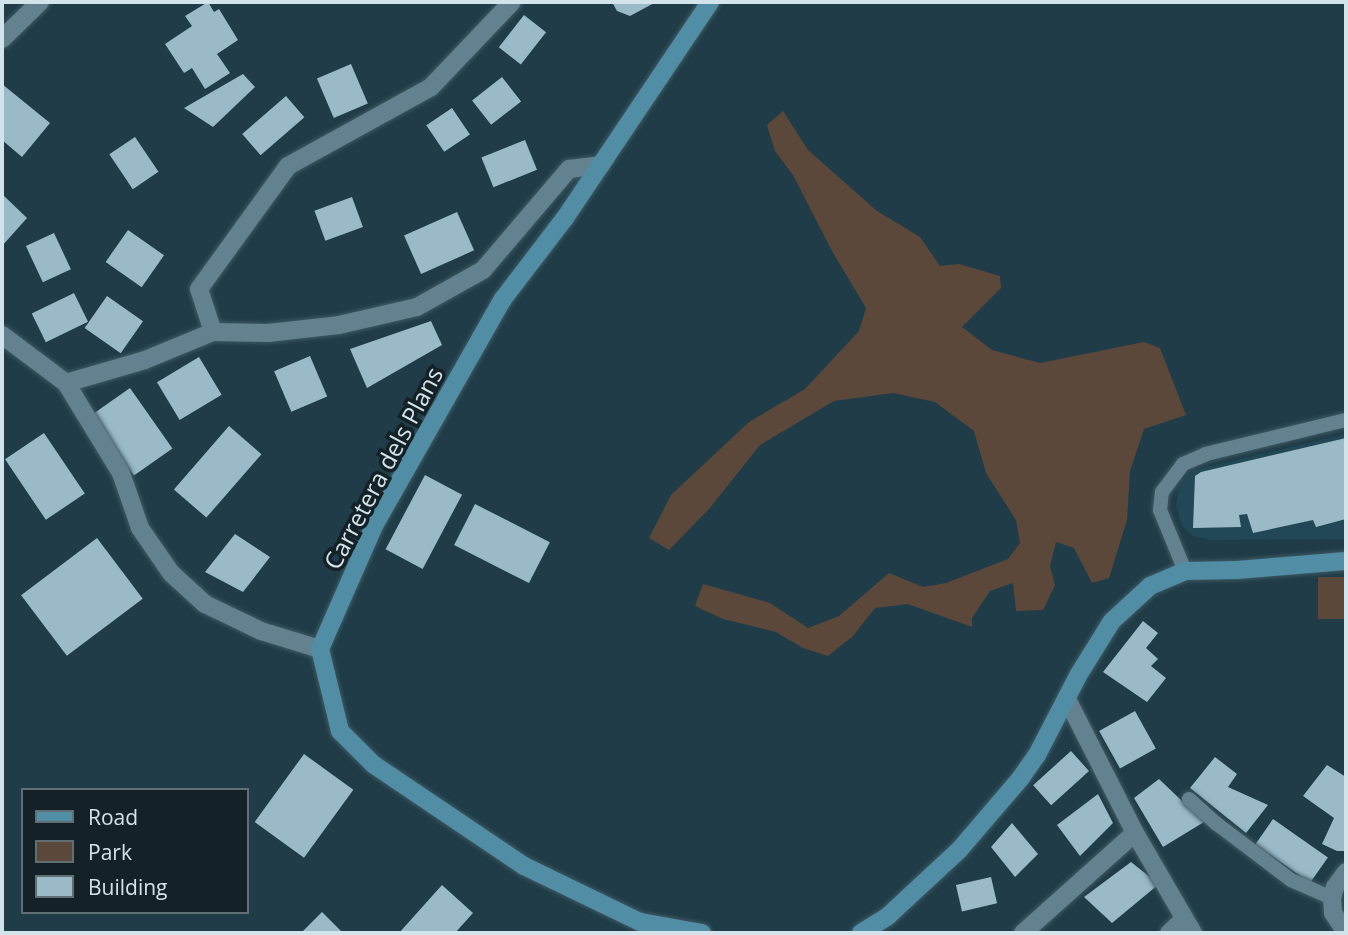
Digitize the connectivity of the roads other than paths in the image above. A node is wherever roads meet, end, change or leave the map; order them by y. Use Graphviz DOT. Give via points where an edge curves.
graph roads {
  1 [pos="40,2"];
  2 [pos="512,2"];
  3 [pos="710,2"];
  4 [pos="2,39"];
  5 [pos="601,164"];
  6 [pos="213,332"];
  7 [pos="2,335"];
  8 [pos="66,383"];
  9 [pos="1346,420"];
  10 [pos="1346,561"];
  11 [pos="1185,571"];
  12 [pos="320,649"];
  13 [pos="1067,699"];
  14 [pos="1189,799"];
  15 [pos="1135,833"];
  16 [pos="1346,872"];
  17 [pos="1332,898"];
  18 [pos="640,922"];
  19 [pos="1189,926"];
  20 [pos="1346,932"];
  21 [pos="623,933"];
  22 [pos="702,933"];
  23 [pos="861,933"];
  24 [pos="1023,933"];
  25 [pos="1170,933"];
  1 -- 4 [label="street"];
  2 -- 6 [label="street" via="432,87 288,166 199,289"];
  3 -- 5 [label="main road, Carretera dels Plans"];
  5 -- 6 [label="street" via="569,169 483,270 417,307 339,325 268,333"];
  5 -- 12 [label="main road, Carretera dels Plans" via="503,299 375,524"];
  6 -- 8 [label="street" via="145,360"];
  7 -- 8 [label="street"];
  8 -- 12 [label="street" via="121,473 139,528 171,573 205,604 261,631"];
  9 -- 11 [label="lane" via="1206,454 1184,464 1161,492 1160,510"];
  10 -- 11 [label="main road"];
  11 -- 13 [label="main road" via="1150,586 1112,621"];
  12 -- 18 [label="main road" via="340,731 373,764 524,866"];
  13 -- 15 [label="street"];
  13 -- 23 [label="main road" via="1026,771 960,849 888,916"];
  14 -- 17 [label="lane" via="1291,880"];
  15 -- 19 [label="street"];
  15 -- 24 [label="street"];
  16 -- 17 [label="street"];
  17 -- 20 [label="street" via="1333,913"];
  18 -- 21 [label="main road"];
  18 -- 22 [label="main road"];
  19 -- 25 [label="street"];
}
